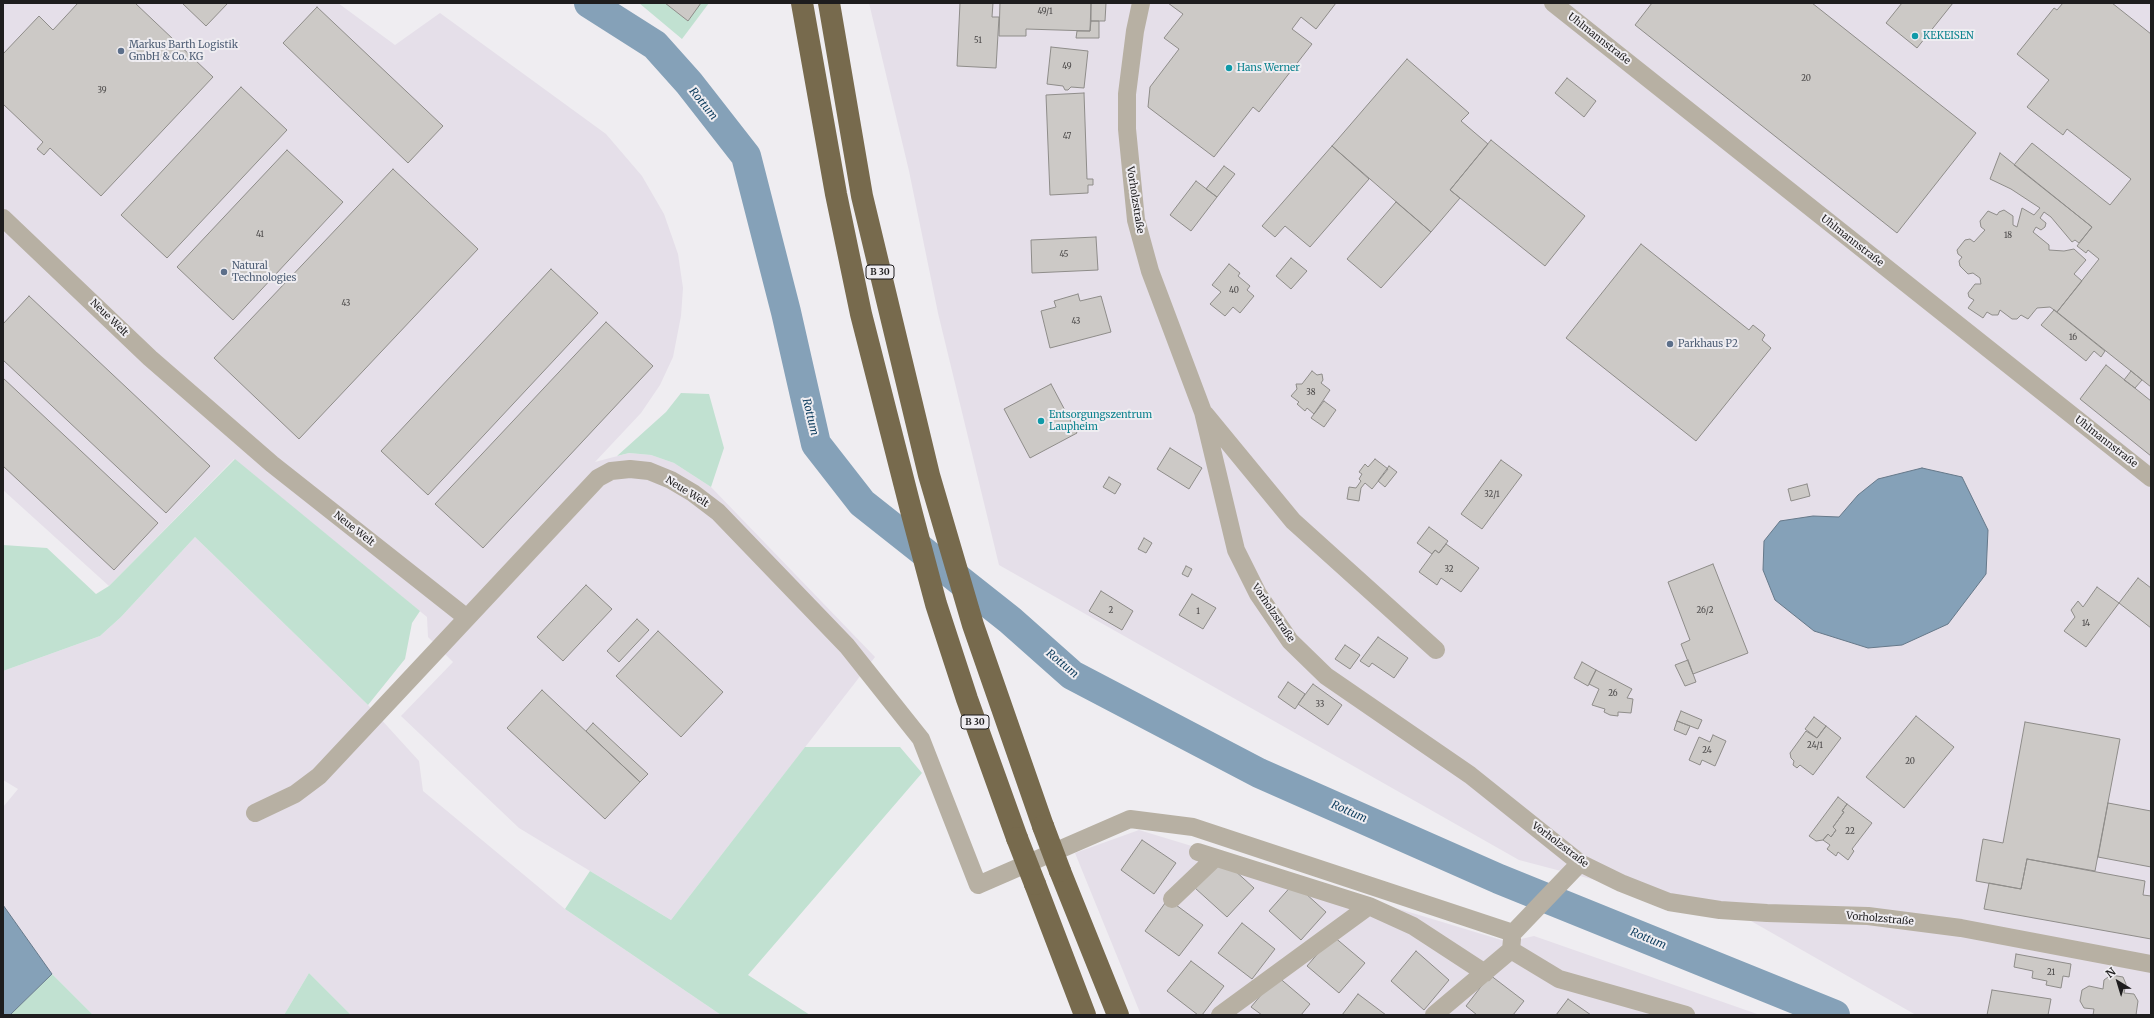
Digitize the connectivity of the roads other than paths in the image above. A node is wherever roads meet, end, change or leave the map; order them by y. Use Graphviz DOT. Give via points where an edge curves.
graph roads {
  1 [pos="802,3"];
  2 [pos="828,3"];
  3 [pos="1141,3"];
  4 [pos="1553,3"];
  5 [pos="3,218"];
  6 [pos="1203,412"];
  7 [pos="2151,478"];
  8 [pos="467,618"];
  9 [pos="1436,650"];
  10 [pos="255,813"];
  11 [pos="1198,852"];
  12 [pos="1215,858"];
  13 [pos="1580,863"];
  14 [pos="1172,899"];
  15 [pos="1369,906"];
  16 [pos="1513,933"];
  17 [pos="1511,950"];
  18 [pos="2151,964"];
  19 [pos="1485,973"];
  20 [pos="1458,1007"];
  21 [pos="1085,1015"];
  22 [pos="1118,1015"];
  23 [pos="1220,1015"];
  24 [pos="1434,1015"];
  25 [pos="1686,1015"];
  1 -- 21 [label="highway, B 30, bridge" via="836,194 861,314 936,604 1017,838"];
  2 -- 22 [label="highway, B 30, bridge" via="862,196 925,460 947,537 973,625 1043,826"];
  3 -- 6 [label="street, Vorholzstraße" via="1127,94 1130,176 1136,220 1150,271"];
  4 -- 7 [label="street, Uhlmannstraße"];
  5 -- 8 [label="street, Neue Welt" via="150,358 272,464"];
  6 -- 9 [label="street, Vorholzstraße" via="1293,521"];
  6 -- 13 [label="street, Vorholzstraße" via="1236,550 1258,594 1290,641 1326,676 1470,775"];
  8 -- 10 [label="street" via="319,776 295,794"];
  8 -- 16 [label="street, Neue Welt" via="598,478 611,471 649,471 693,493 718,512 848,646 921,739 978,885 1130,819 1192,827"];
  11 -- 12 [label="street"];
  12 -- 14 [label="street"];
  12 -- 15 [label="street"];
  13 -- 16 [label="street"];
  13 -- 18 [label="street, Vorholzstraße" via="1669,902 1720,910 1884,918 1961,928"];
  15 -- 19 [label="street" via="1413,926"];
  15 -- 23 [label="street"];
  16 -- 17 [label="street"];
  17 -- 19 [label="street"];
  17 -- 25 [label="street" via="1559,979"];
  19 -- 20 [label="street"];
  20 -- 24 [label="street"];
}
